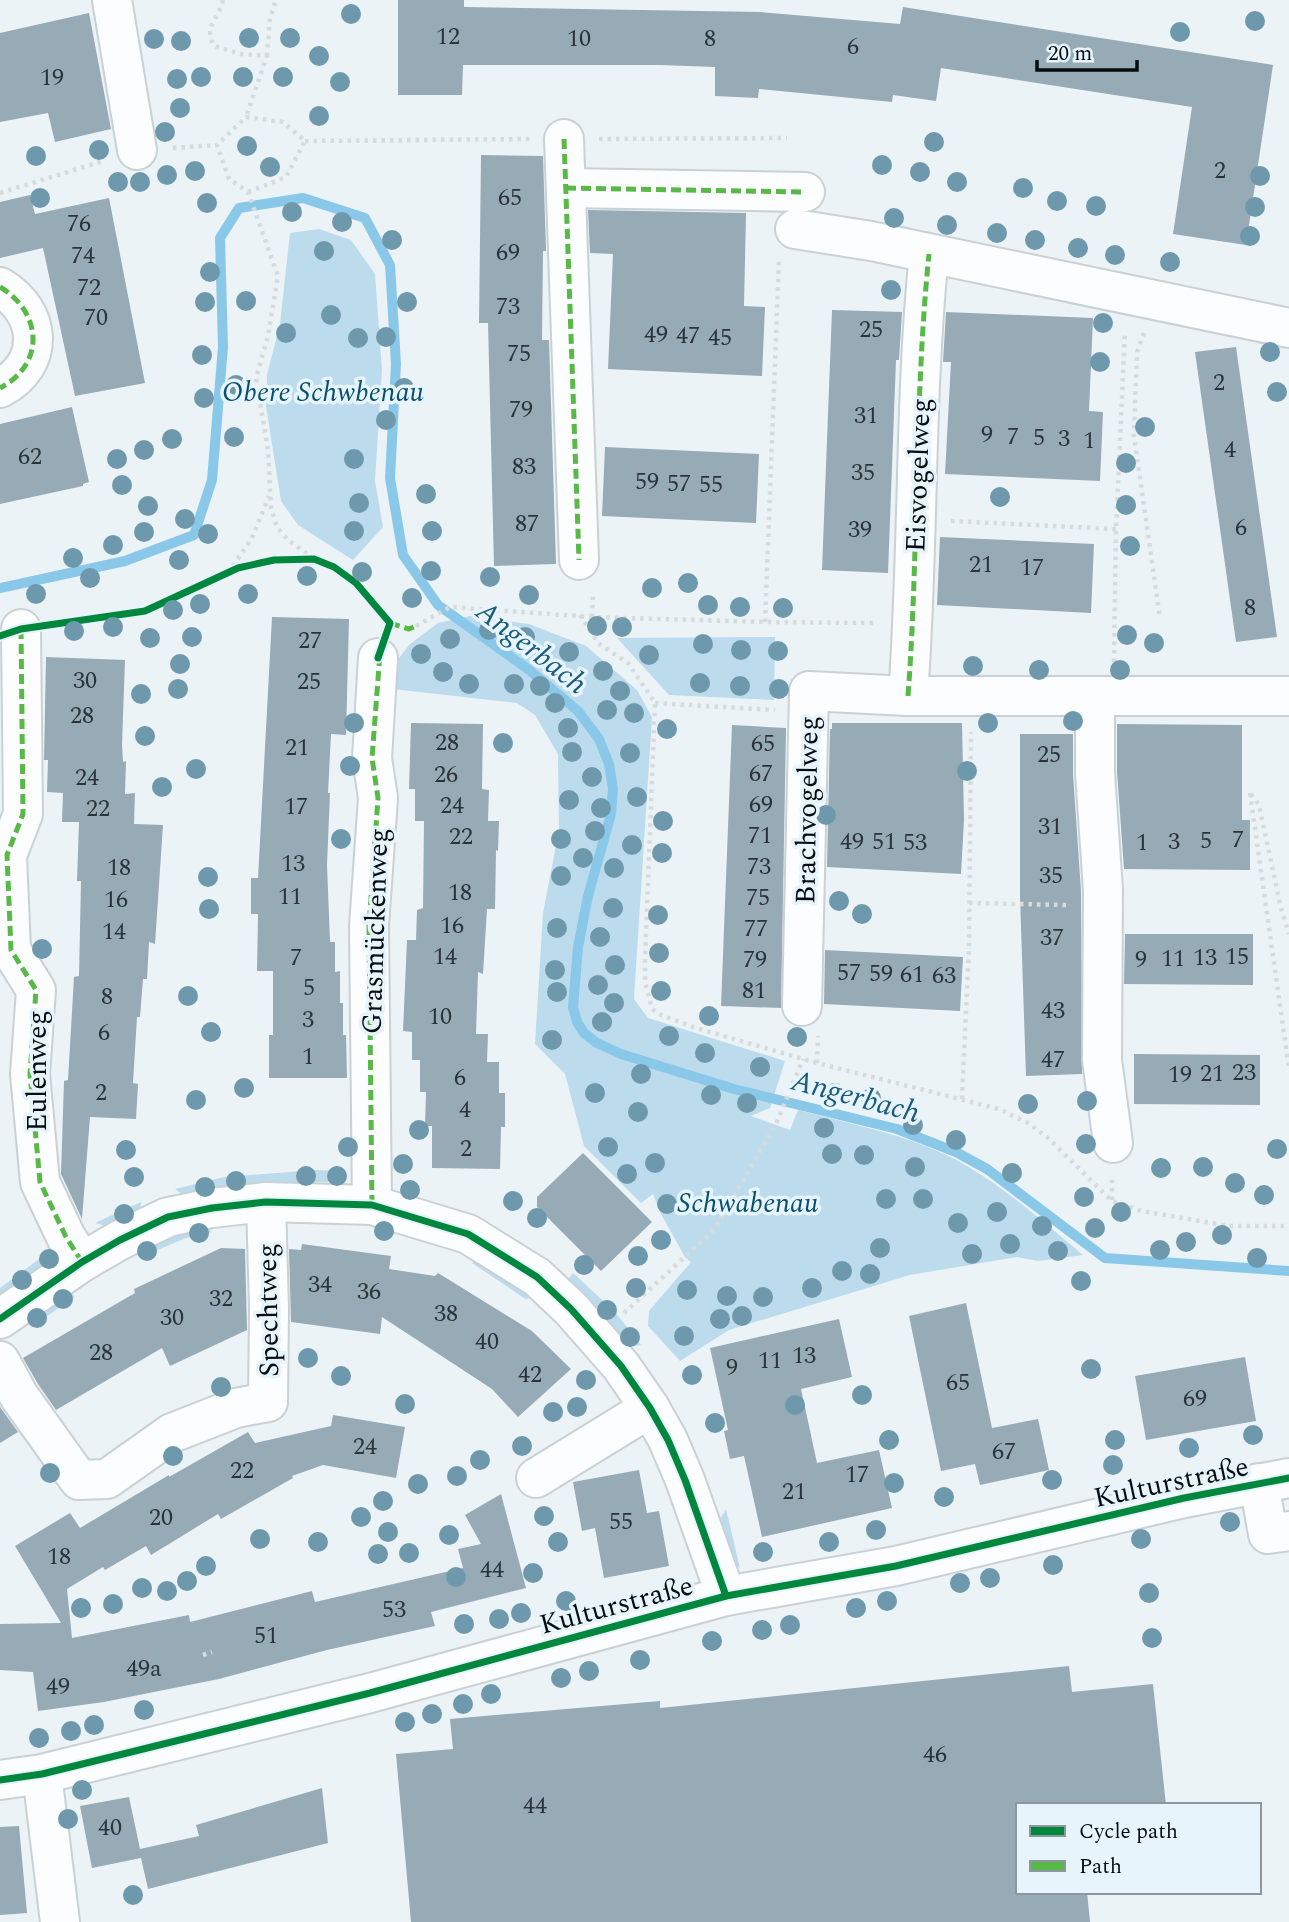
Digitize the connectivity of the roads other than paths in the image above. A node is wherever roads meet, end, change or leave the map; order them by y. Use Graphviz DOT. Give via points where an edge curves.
graph roads {
  1 [pos="112,0"];
  2 [pos="564,139"];
  3 [pos="137,150"];
  4 [pos="566,188"];
  5 [pos="805,192"];
  6 [pos="787,242"];
  7 [pos="929,254"];
  8 [pos="0,287"];
  9 [pos="1289,328"];
  10 [pos="0,388"];
  11 [pos="579,559"];
  12 [pos="21,629"];
  13 [pos="378,658"];
  14 [pos="908,696"];
  15 [pos="1289,696"];
  16 [pos="1104,697"];
  17 [pos="802,1006"];
  18 [pos="1113,1143"];
  19 [pos="266,1202"];
  20 [pos="372,1205"];
  21 [pos="82,1262"];
  22 [pos="0,1319"];
  23 [pos="0,1361"];
  24 [pos="650,1409"];
  25 [pos="536,1478"];
  26 [pos="1274,1481"];
  27 [pos="1289,1531"];
  28 [pos="726,1596"];
  29 [pos="42,1774"];
  30 [pos="0,1780"];
  31 [pos="60,1922"];
  1 -- 3 [label="street"];
  2 -- 4 [label="street"];
  4 -- 5 [label="street"];
  4 -- 11 [label="street"];
  6 -- 7 [label="street"];
  7 -- 9 [label="street"];
  7 -- 14 [label="street, Eisvogelweg"];
  8 -- 10 [label="street" via="26,310 33,343 18,376"];
  12 -- 21 [label="street, Eulenweg" via="23,814 7,855 11,950 36,989 30,1074 40,1182"];
  13 -- 20 [label="street, Grasmückenweg" via="372,758 378,798 369,926"];
  14 -- 16 [label="street, Brachvogelweg"];
  14 -- 17 [label="street, Brachvogelweg" via="809,691"];
  15 -- 16 [label="street, Brachvogelweg"];
  16 -- 18 [label="street" via="1095,772 1102,906 1102,1060"];
  19 -- 20 [label="street, Spechtweg"];
  19 -- 21 [label="street, Spechtweg" via="168,1217"];
  19 -- 23 [label="street, Spechtweg" via="268,1402 236,1408 172,1433 107,1479 79,1480 19,1396"];
  20 -- 24 [label="street, Spechtweg" via="468,1234 537,1278 621,1366"];
  21 -- 22 [label="street, Spechtweg"];
  24 -- 25 [label="street"];
  24 -- 28 [label="street, Spechtweg" via="685,1480"];
  26 -- 27 [label="street" via="1268,1534"];
  26 -- 28 [label="street, Kulturstraße" via="896,1566"];
  28 -- 29 [label="street, Kulturstraße" via="370,1693"];
  29 -- 30 [label="street, Kulturstraße"];
  29 -- 31 [label="street"];
}
